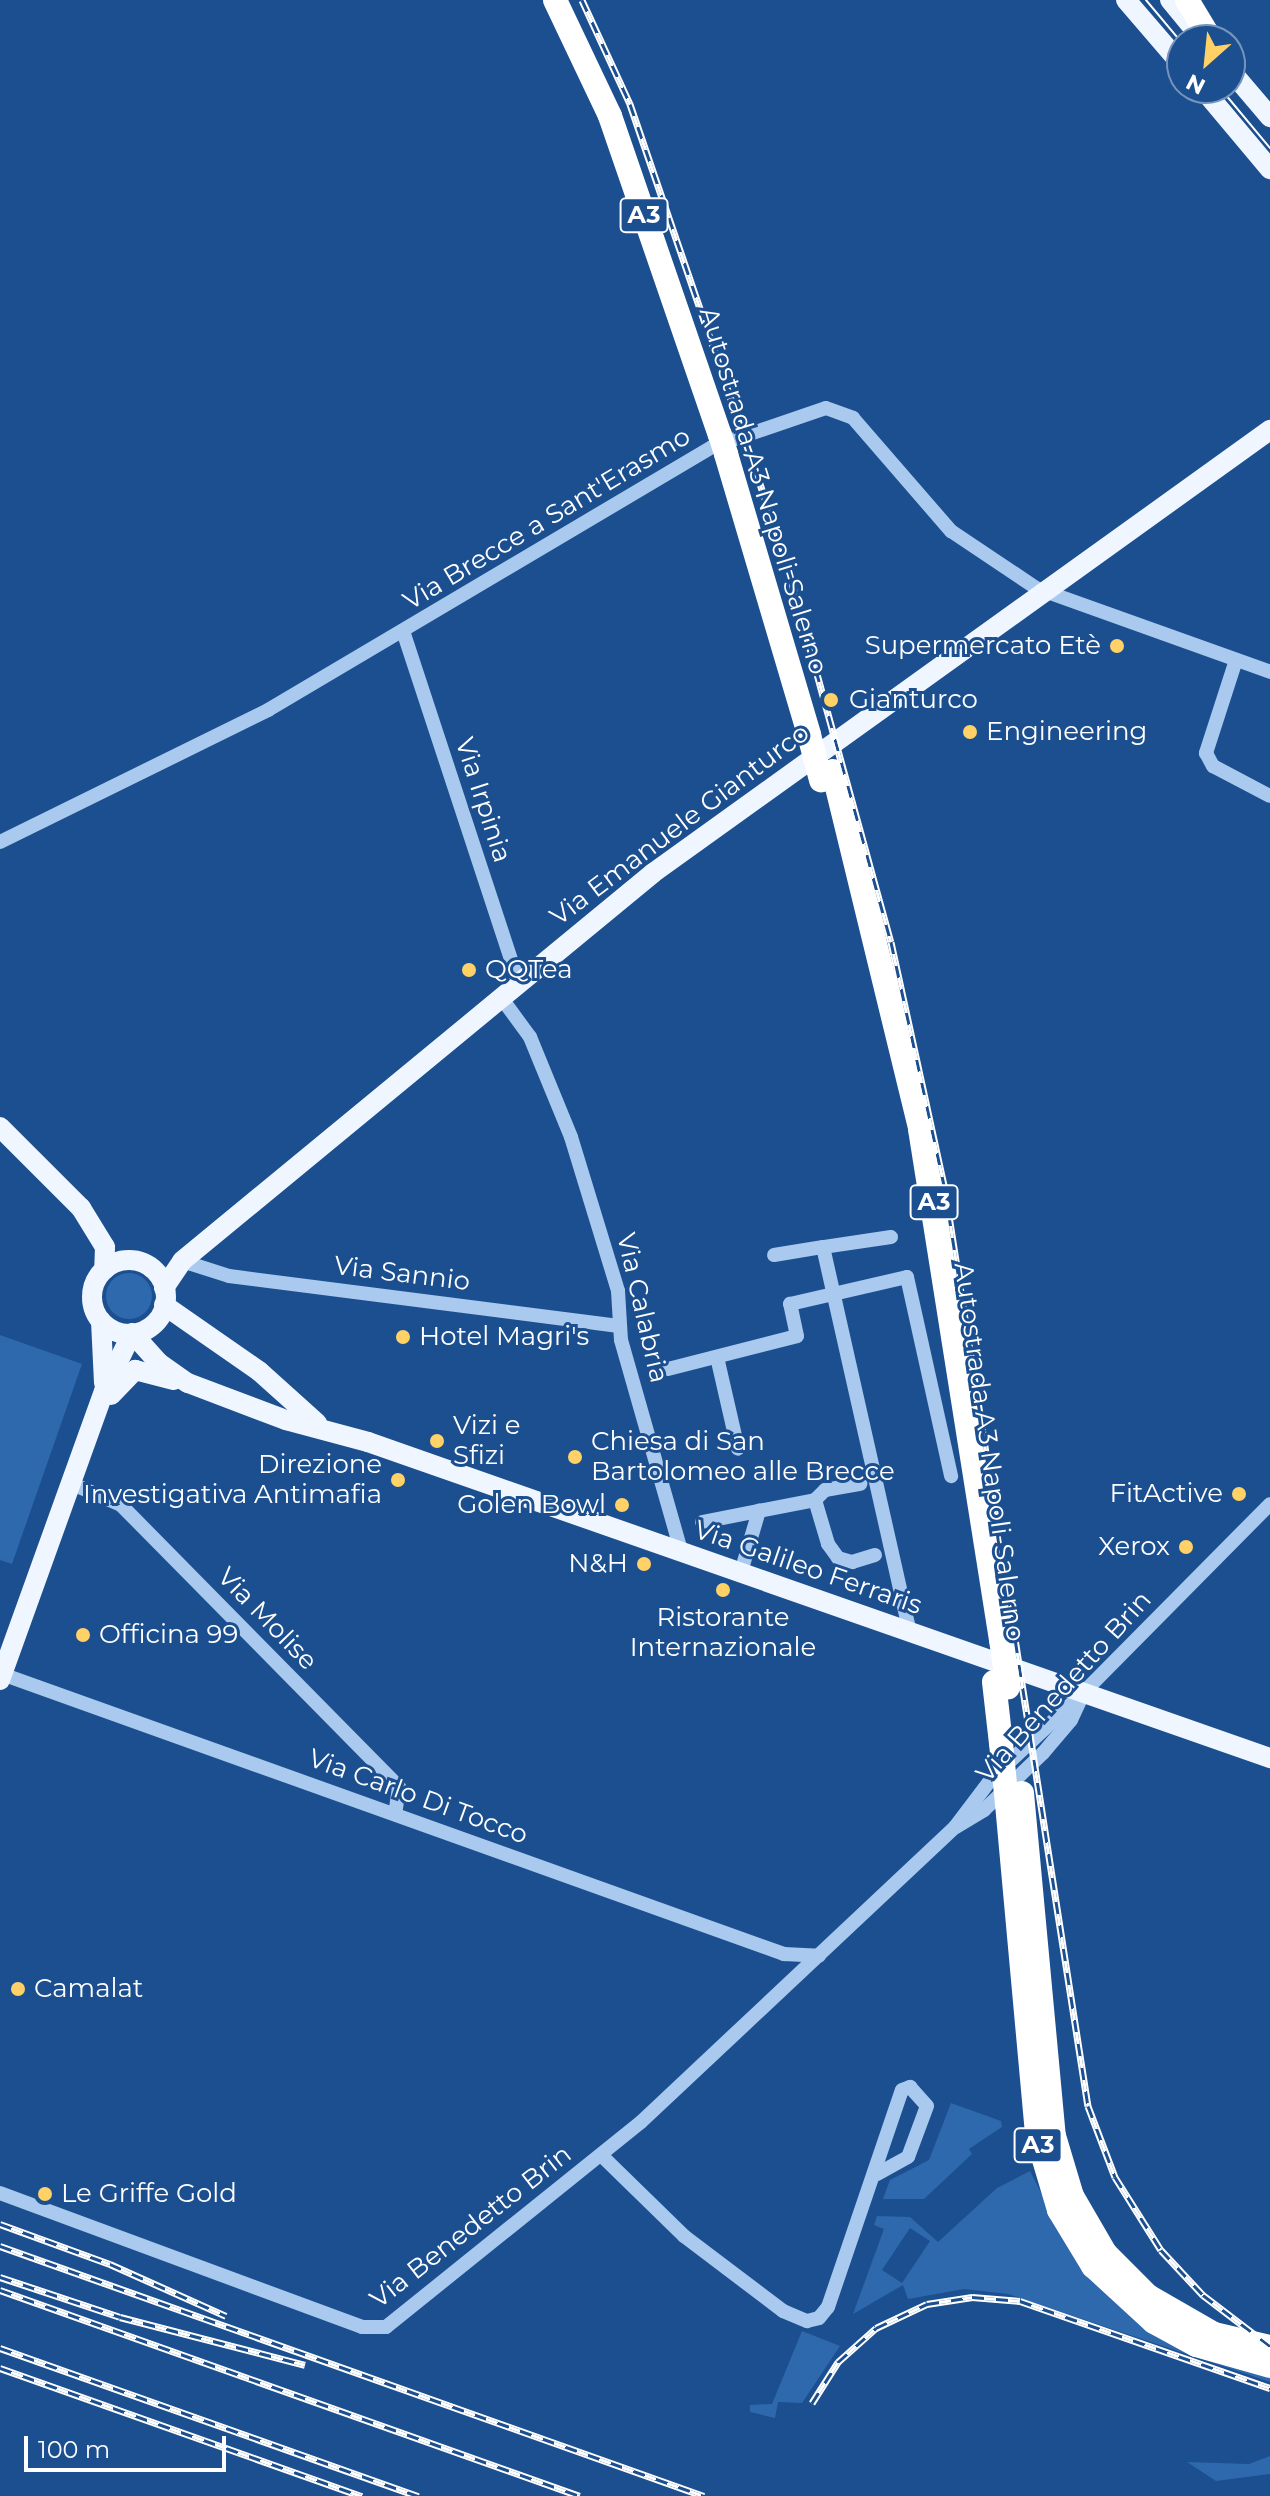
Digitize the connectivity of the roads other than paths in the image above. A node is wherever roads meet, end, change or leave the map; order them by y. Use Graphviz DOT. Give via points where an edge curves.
graph roads {
  1 [pos="555,0"];
  2 [pos="570,0"];
  3 [pos="1126,0"];
  4 [pos="1170,0"];
  5 [pos="1187,0"];
  6 [pos="1190,24"];
  7 [pos="1201,24"];
  8 [pos="1166,46"];
  9 [pos="1246,89"];
  10 [pos="1215,104"];
  11 [pos="1270,117"];
  12 [pos="1270,169"];
  13 [pos="1270,430"];
  14 [pos="729,442"];
  15 [pos="1046,590"];
  16 [pos="404,634"];
  17 [pos="1236,660"];
  18 [pos="1270,672"];
  19 [pos="1270,796"];
  20 [pos="0,842"];
  21 [pos="518,981"];
  22 [pos="500,996"];
  23 [pos="0,1127"];
  24 [pos="81,1208"];
  25 [pos="891,1237"];
  26 [pos="823,1247"];
  27 [pos="774,1255"];
  28 [pos="182,1261"];
  29 [pos="144,1265"];
  30 [pos="104,1270"];
  31 [pos="833,1291"];
  32 [pos="164,1297"];
  33 [pos="101,1321"];
  34 [pos="619,1326"];
  35 [pos="132,1333"];
  36 [pos="229,1352"];
  37 [pos="717,1357"];
  38 [pos="668,1369"];
  39 [pos="188,1383"];
  40 [pos="104,1391"];
  41 [pos="219,1393"];
  42 [pos="327,1430"];
  43 [pos="89,1433"];
  44 [pos="738,1449"];
  45 [pos="951,1476"];
  46 [pos="70,1483"];
  47 [pos="860,1484"];
  48 [pos="815,1500"];
  49 [pos="1270,1504"];
  50 [pos="759,1511"];
  51 [pos="702,1522"];
  52 [pos="681,1551"];
  53 [pos="875,1555"];
  54 [pos="741,1572"];
  55 [pos="909,1630"];
  56 [pos="1,1677"];
  57 [pos="1084,1692"];
  58 [pos="1270,1758"];
  59 [pos="1014,1799"];
  60 [pos="395,1814"];
  61 [pos="819,1956"];
  62 [pos="602,2156"];
  63 [pos="877,2174"];
  64 [pos="0,2193"];
  65 [pos="1270,2347"];
  66 [pos="1270,2366"];
  1 -- 14 [label="highway, Autostrada A3 Napoli-Salerno / A3" via="610,116"];
  2 -- 14 [label="highway, Autostrada A3 Napoli-Salerno / A3" via="617,99"];
  3 -- 8 [label="main road"];
  4 -- 6 [label="main road"];
  5 -- 7 [label="highway"];
  9 -- 11 [label="main road"];
  10 -- 12 [label="main road"];
  13 -- 15 [label="main road, Via Emanuele Gianturco"];
  14 -- 59 [label="highway, Autostrada A3 Napoli-Salerno / A3, bridge" via="827,775 923,1144"];
  15 -- 16 [label="street, Via Brecce a Sant'Erasmo" via="951,531 853,418 826,408 712,447"];
  15 -- 17 [label="street, Via Brecce a Sant'Erasmo"];
  15 -- 21 [label="main road, Via Emanuele Gianturco" via="665,864"];
  16 -- 20 [label="street, Via Brecce a Sant'Erasmo" via="268,710"];
  16 -- 21 [label="street, Via Irpinia"];
  17 -- 18 [label="street, Via Brecce a Sant'Erasmo"];
  17 -- 19 [label="street" via="1206,753 1213,766"];
  21 -- 22 [label="main road, Via Emanuele Gianturco"];
  22 -- 28 [label="main road, Via Emanuele Gianturco"];
  22 -- 34 [label="street, Via Calabria" via="530,1037 571,1137 618,1291"];
  23 -- 24 [label="main road"];
  24 -- 29 [label="main road"];
  24 -- 30 [label="main road" via="105,1247"];
  25 -- 26 [label="street"];
  26 -- 27 [label="street"];
  26 -- 31 [label="street"];
  28 -- 29 [label="main road, Via Emanuele Gianturco"];
  28 -- 32 [label="main road, Via Emanuele Gianturco"];
  28 -- 34 [label="street, Via Sannio" via="229,1276"];
  29 -- 30 [label="main road" via="119,1261"];
  29 -- 32 [label="main road"];
  30 -- 33 [label="main road" via="92,1295"];
  31 -- 37 [label="street" via="790,1304 797,1336"];
  31 -- 45 [label="street" via="907,1277"];
  31 -- 55 [label="street"];
  32 -- 35 [label="main road" via="152,1325"];
  32 -- 36 [label="main road, Via Galileo Ferraris"];
  33 -- 35 [label="main road"];
  33 -- 40 [label="main road"];
  34 -- 52 [label="street, Via Calabria"];
  35 -- 39 [label="main road, Via Galileo Ferraris" via="168,1371"];
  35 -- 40 [label="main road"];
  36 -- 41 [label="main road" via="247,1370 248,1380 241,1391"];
  36 -- 42 [label="main road, Via Galileo Ferraris"];
  37 -- 38 [label="street"];
  37 -- 44 [label="street"];
  39 -- 41 [label="main road, Via Galileo Ferraris"];
  39 -- 43 [label="main road" via="141,1370 129,1373"];
  40 -- 43 [label="main road"];
  41 -- 42 [label="main road, Via Galileo Ferraris"];
  42 -- 52 [label="main road, Via Galileo Ferraris"];
  43 -- 46 [label="main road"];
  46 -- 56 [label="main road"];
  46 -- 60 [label="street, Via Molise" via="121,1505 399,1787"];
  47 -- 48 [label="street" via="825,1490"];
  48 -- 50 [label="street"];
  48 -- 53 [label="street" via="828,1544 838,1558 852,1562"];
  49 -- 57 [label="street, Via Benedetto Brin"];
  50 -- 51 [label="street"];
  50 -- 54 [label="street"];
  52 -- 54 [label="main road, Via Galileo Ferraris"];
  54 -- 55 [label="main road, Via Galileo Ferraris"];
  55 -- 57 [label="main road, Via Galileo Ferraris"];
  56 -- 60 [label="street, Via Carlo Di Tocco"];
  57 -- 58 [label="main road, Via Galileo Ferraris"];
  57 -- 61 [label="street, Via Benedetto Brin" via="1071,1720 1043,1753 984,1810 955,1827"];
  59 -- 65 [label="highway, Autostrada A3 Napoli-Salerno / A3" via="1054,2136 1072,2196 1105,2253 1148,2296 1214,2334"];
  59 -- 66 [label="highway, Autostrada A3 Napoli-Salerno / A3" via="1037,2136 1059,2210 1093,2266 1154,2322 1196,2345"];
  60 -- 61 [label="street, Via Carlo Di Tocco" via="784,1954"];
  61 -- 62 [label="street, Via Benedetto Brin"];
  62 -- 63 [label="street" via="684,2236 783,2311 807,2321 819,2318 828,2307"];
  62 -- 64 [label="street, Via Benedetto Brin" via="403,2316 379,2329"];
  63 -- 63 [label="street" via="908,2157 927,2106 910,2087 902,2090"];
}
